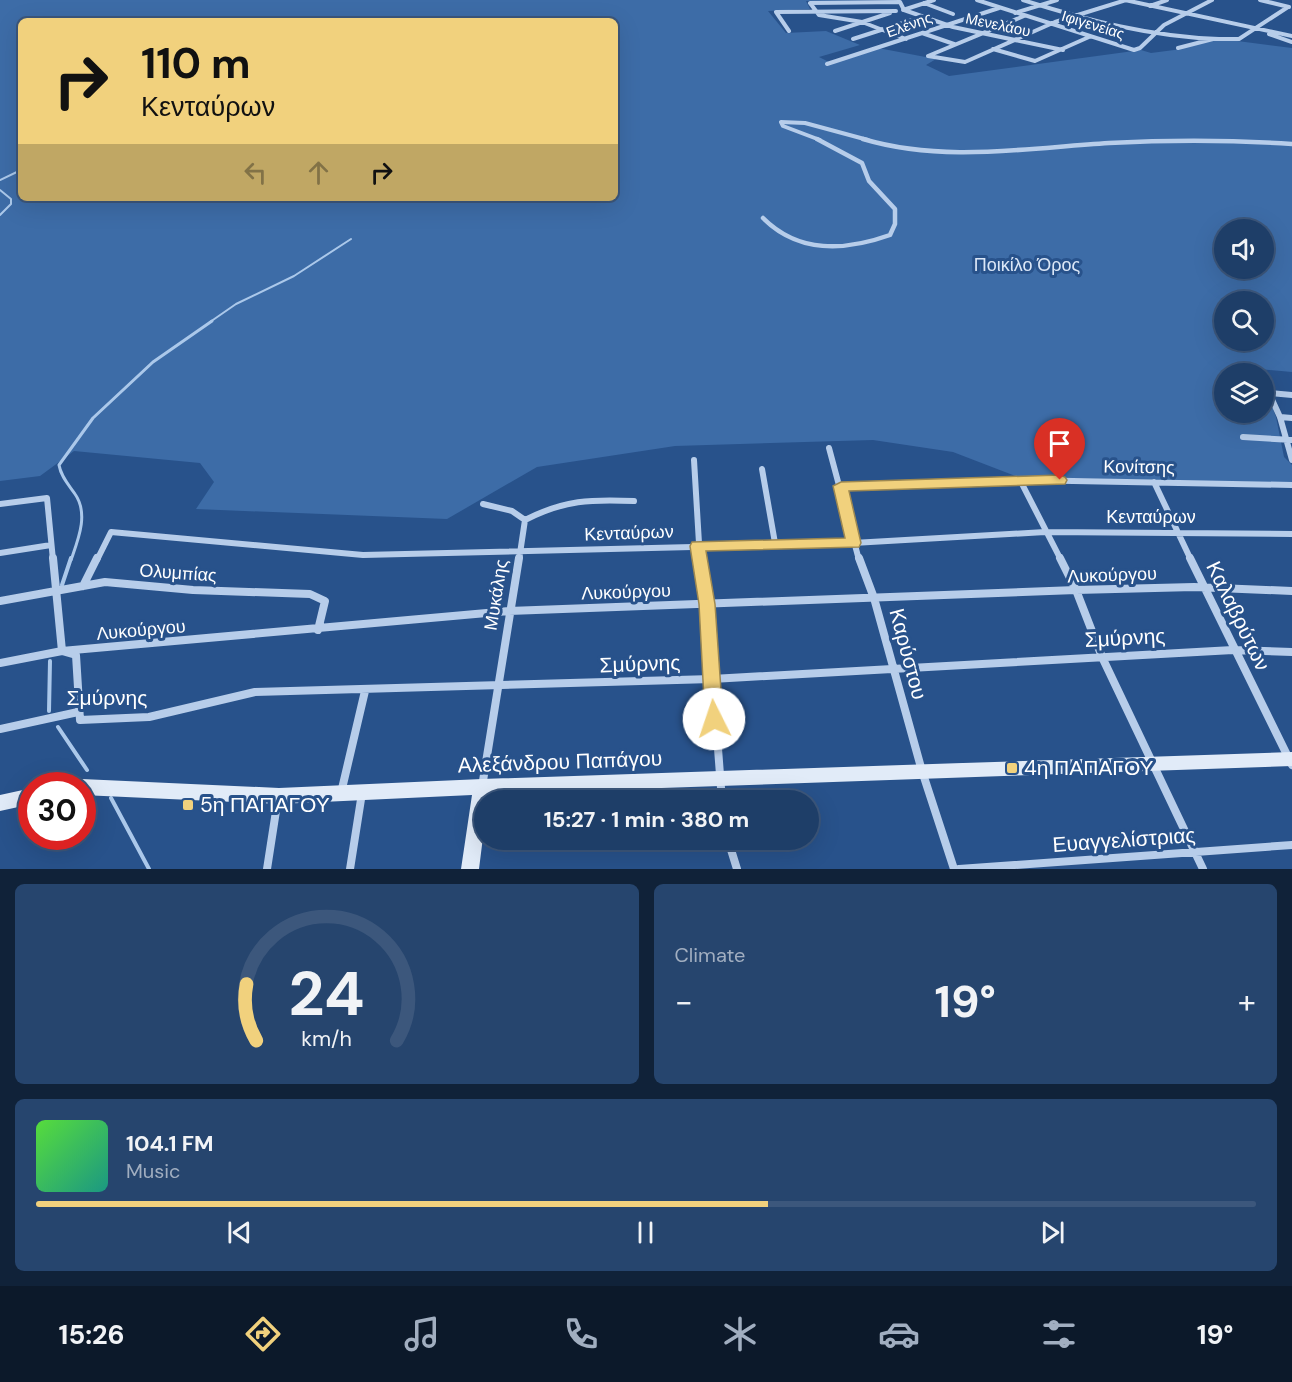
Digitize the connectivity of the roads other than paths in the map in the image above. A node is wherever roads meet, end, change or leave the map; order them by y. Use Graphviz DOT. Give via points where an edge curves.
graph roads {
  1 [pos="933,0"];
  2 [pos="976,0"];
  3 [pos="1023,0"];
  4 [pos="1058,0"];
  5 [pos="1126,0"];
  6 [pos="1167,0"];
  7 [pos="1212,0"];
  8 [pos="1260,0"];
  9 [pos="923,3"];
  10 [pos="1039,5"];
  11 [pos="1149,6"];
  12 [pos="1000,8"];
  13 [pos="1290,8"];
  14 [pos="904,9"];
  15 [pos="815,11"];
  16 [pos="896,11"];
  17 [pos="1015,13"];
  18 [pos="953,14"];
  19 [pos="1184,14"];
  20 [pos="1025,16"];
  21 [pos="1073,16"];
  22 [pos="912,20"];
  23 [pos="862,22"];
  24 [pos="944,25"];
  25 [pos="1050,25"];
  26 [pos="1254,28"];
  27 [pos="882,30"];
  28 [pos="789,31"];
  29 [pos="835,31"];
  30 [pos="1155,32"];
  31 [pos="922,33"];
  32 [pos="983,33"];
  33 [pos="1292,36"];
  34 [pos="1089,37"];
  35 [pos="853,39"];
  36 [pos="906,39"];
  37 [pos="1219,39"];
  38 [pos="1012,40"];
  39 [pos="1292,42"];
  40 [pos="954,45"];
  41 [pos="1178,48"];
  42 [pos="993,49"];
  43 [pos="1063,50"];
  44 [pos="827,64"];
  45 [pos="1292,144"];
  46 [pos="763,218"];
  47 [pos="1292,395"];
  48 [pos="1280,417"];
  49 [pos="1292,418"];
  50 [pos="1243,437"];
  51 [pos="1288,440"];
  52 [pos="829,448"];
  53 [pos="694,460"];
  54 [pos="1292,460"];
  55 [pos="762,469"];
  56 [pos="1020,480"];
  57 [pos="1154,482"];
  58 [pos="1292,485"];
  59 [pos="841,486"];
  60 [pos="634,501"];
  61 [pos="0,504"];
  62 [pos="483,504"];
  63 [pos="525,520"];
  64 [pos="1176,531"];
  65 [pos="1045,532"];
  66 [pos="1292,534"];
  67 [pos="775,543"];
  68 [pos="854,543"];
  69 [pos="51,545"];
  70 [pos="698,546"];
  71 [pos="519,551"];
  72 [pos="0,553"];
  73 [pos="83,586"];
  74 [pos="1206,588"];
  75 [pos="1076,590"];
  76 [pos="55,591"];
  77 [pos="1292,591"];
  78 [pos="874,598"];
  79 [pos="0,601"];
  80 [pos="707,604"];
  81 [pos="509,611"];
  82 [pos="318,630"];
  83 [pos="1233,650"];
  84 [pos="62,651"];
  85 [pos="1292,652"];
  86 [pos="1102,657"];
  87 [pos="0,663"];
  88 [pos="893,669"];
  89 [pos="712,680"];
  90 [pos="497,687"];
  91 [pos="365,691"];
  92 [pos="78,712"];
  93 [pos="0,729"];
  94 [pos="1291,761"];
  95 [pos="1154,764"];
  96 [pos="922,771"];
  97 [pos="719,778"];
  98 [pos="482,787"];
  99 [pos="96,788"];
  100 [pos="721,790"];
  101 [pos="362,793"];
  102 [pos="341,794"];
  103 [pos="279,796"];
  104 [pos="18,799"];
  105 [pos="0,803"];
  106 [pos="1292,845"];
  107 [pos="731,850"];
  108 [pos="1195,854"];
  109 [pos="267,869"];
  110 [pos="350,869"];
  111 [pos="470,869"];
  112 [pos="737,869"];
  113 [pos="954,869"];
  114 [pos="959,869"];
  115 [pos="1203,869"];
  1 -- 9 [label="street"];
  2 -- 12 [label="street, Ιφιγενείας"];
  3 -- 10 [label="street"];
  4 -- 10 [label="street"];
  5 -- 11 [label="street"];
  5 -- 21 [label="street"];
  6 -- 11 [label="street"];
  7 -- 19 [label="street"];
  8 -- 13 [label="street"];
  9 -- 14 [label="street"];
  9 -- 18 [label="street"];
  10 -- 17 [label="street"];
  10 -- 21 [label="street"];
  11 -- 19 [label="street"];
  12 -- 17 [label="street, Ιφιγενείας"];
  12 -- 24 [label="street, Ελένης"];
  13 -- 26 [label="street"];
  14 -- 15 [label="street" via="900,2 810,3"];
  14 -- 16 [label="street"];
  14 -- 24 [label="street, Μενελάου"];
  15 -- 16 [label="street"];
  15 -- 23 [label="street"];
  15 -- 28 [label="street" via="776,12"];
  16 -- 23 [label="street"];
  17 -- 20 [label="street, Ιφιγενείας"];
  19 -- 26 [label="street"];
  19 -- 30 [label="street"];
  20 -- 25 [label="street, Ιφιγενείας"];
  20 -- 32 [label="street"];
  21 -- 25 [label="street"];
  21 -- 30 [label="street"];
  22 -- 27 [label="street"];
  23 -- 27 [label="street"];
  23 -- 29 [label="street"];
  24 -- 31 [label="street, Ελένης"];
  24 -- 32 [label="street, Μενελάου"];
  25 -- 34 [label="street, Ιφιγενείας"];
  25 -- 38 [label="street"];
  26 -- 33 [label="street"];
  26 -- 37 [label="street" via="1239,39"];
  26 -- 39 [label="street"];
  27 -- 35 [label="street"];
  27 -- 36 [label="street"];
  30 -- 34 [label="street, Ιφιγενείας" via="1134,50"];
  30 -- 37 [label="street" via="1181,38"];
  31 -- 36 [label="street, Ελένης"];
  31 -- 40 [label="street"];
  32 -- 38 [label="street, Μενελάου"];
  32 -- 40 [label="street"];
  34 -- 43 [label="street"];
  36 -- 44 [label="street, Ελένης"];
  37 -- 41 [label="street"];
  38 -- 42 [label="street"];
  38 -- 43 [label="street, Μενελάου"];
  40 -- 42 [label="street" via="928,56 964,62"];
  42 -- 43 [label="street" via="1035,61"];
  45 -- 46 [label="street" via="1172,141 1045,150 930,151 884,146 785,120 781,122 783,126 810,135 862,163 869,182 896,208 898,220 890,235 872,243 844,247 809,245 783,238"];
  47 -- 48 [label="street" via="1269,393"];
  48 -- 49 [label="street"];
  48 -- 51 [label="street"];
  50 -- 51 [label="street"];
  51 -- 54 [label="street"];
  52 -- 59 [label="street, Καρύστου"];
  53 -- 70 [label="street"];
  55 -- 67 [label="street"];
  56 -- 57 [label="street, Κονίτσης"];
  56 -- 59 [label="street, Κονίτσης"];
  56 -- 65 [label="street"];
  57 -- 58 [label="street, Κονίτσης"];
  57 -- 64 [label="street, Καλαβρύτων"];
  59 -- 68 [label="street, Καρύστου"];
  60 -- 63 [label="street" via="583,498 556,504"];
  61 -- 69 [label="street" via="47,498"];
  62 -- 63 [label="street" via="512,511"];
  63 -- 71 [label="street, Μυκάλης"];
  64 -- 65 [label="street, Κενταύρων"];
  64 -- 66 [label="street, Κενταύρων"];
  64 -- 74 [label="street, Καλαβρύτων"];
  65 -- 68 [label="street, Κενταύρων"];
  65 -- 75 [label="street"];
  67 -- 68 [label="street, Κενταύρων"];
  67 -- 70 [label="street, Κενταύρων"];
  68 -- 78 [label="street, Καρύστου"];
  69 -- 72 [label="street"];
  69 -- 76 [label="street"];
  70 -- 71 [label="street, Κενταύρων"];
  70 -- 80 [label="street"];
  71 -- 73 [label="street, Κενταύρων" via="352,554 111,532"];
  71 -- 81 [label="street, Μυκάλης"];
  73 -- 76 [label="street, Ολυμπίας"];
  73 -- 82 [label="street, Ολυμπίας" via="110,582 193,590 310,594 325,601"];
  74 -- 75 [label="street, Λυκούργου"];
  74 -- 77 [label="street, Λυκούργου"];
  74 -- 83 [label="street, Καλαβρύτων"];
  75 -- 78 [label="street, Λυκούργου"];
  75 -- 86 [label="street"];
  76 -- 79 [label="street, Ολυμπίας"];
  76 -- 84 [label="street"];
  78 -- 80 [label="street, Λυκούργου"];
  78 -- 88 [label="street, Καρύστου"];
  80 -- 81 [label="street, Λυκούργου"];
  80 -- 89 [label="street"];
  81 -- 82 [label="street, Λυκούργου"];
  81 -- 90 [label="street, Μυκάλης"];
  82 -- 84 [label="street, Λυκούργου"];
  83 -- 85 [label="street, Σμύρνης"];
  83 -- 86 [label="street, Σμύρνης"];
  83 -- 94 [label="street, Καλαβρύτων"];
  84 -- 87 [label="street, Λυκούργου"];
  84 -- 92 [label="street" via="76,655"];
  86 -- 88 [label="street, Σμύρνης"];
  86 -- 95 [label="street"];
  88 -- 89 [label="street, Σμύρνης"];
  88 -- 96 [label="street, Καρύστου"];
  89 -- 90 [label="street, Σμύρνης"];
  89 -- 97 [label="street"];
  90 -- 91 [label="street, Σμύρνης"];
  90 -- 98 [label="street, Μυκάλης"];
  91 -- 92 [label="street, Σμύρνης" via="255,692 149,717 80,720"];
  91 -- 102 [label="street"];
  92 -- 93 [label="street, Σμύρνης"];
  94 -- 95 [label="street, Αλεξάνδρου Παπάγου"];
  95 -- 96 [label="street, Αλεξάνδρου Παπάγου"];
  95 -- 108 [label="street"];
  96 -- 97 [label="street, Αλεξάνδρου Παπάγου"];
  96 -- 113 [label="street, Καρύστου"];
  97 -- 98 [label="street, Αλεξάνδρου Παπάγου"];
  97 -- 100 [label="street"];
  98 -- 101 [label="street, Αλεξάνδρου Παπάγου"];
  98 -- 111 [label="street"];
  99 -- 103 [label="street, Αλεξάνδρου Παπάγου"];
  101 -- 102 [label="street, Αλεξάνδρου Παπάγου"];
  101 -- 110 [label="street"];
  102 -- 103 [label="street, Αλεξάνδρου Παπάγου"];
  103 -- 109 [label="street"];
  104 -- 105 [label="street"];
  106 -- 108 [label="street, Ευαγγελίστριας"];
  107 -- 112 [label="street"];
  108 -- 114 [label="street, Ευαγγελίστριας"];
  108 -- 115 [label="street"];
}
